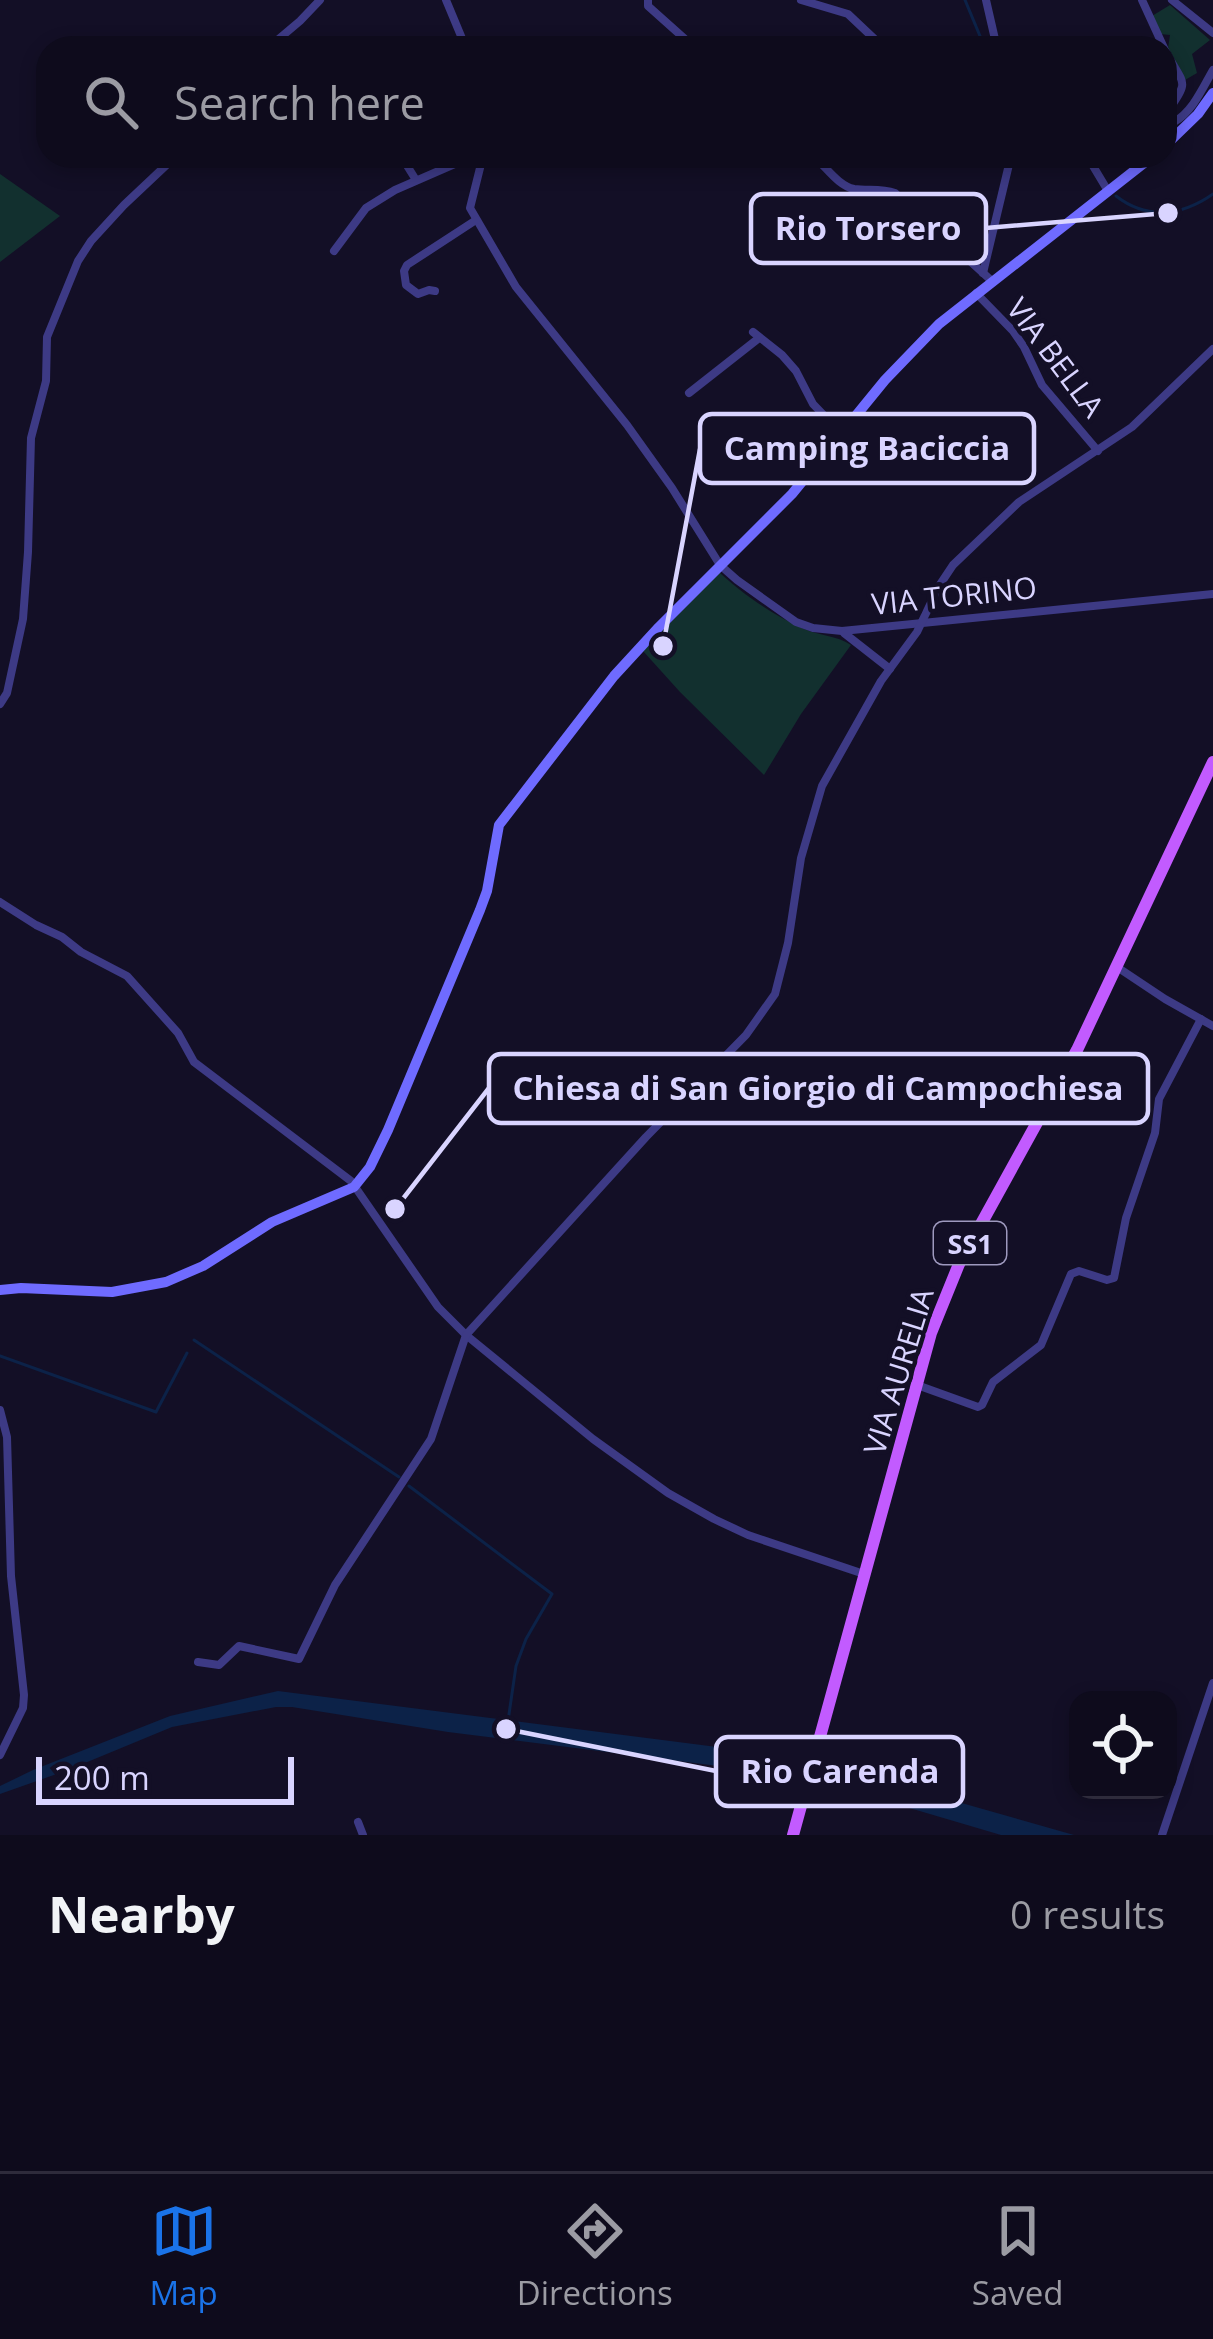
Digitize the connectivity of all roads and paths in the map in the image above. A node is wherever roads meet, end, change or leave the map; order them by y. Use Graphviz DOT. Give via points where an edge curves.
graph roads {
  1 [pos="320,0"];
  2 [pos="446,0"];
  3 [pos="648,0"];
  4 [pos="801,0"];
  5 [pos="986,0"];
  6 [pos="1142,0"];
  7 [pos="1172,0"];
  8 [pos="1213,33"];
  9 [pos="282,36"];
  10 [pos="461,36"];
  11 [pos="682,36"];
  12 [pos="871,36"];
  13 [pos="994,36"];
  14 [pos="1158,36"];
  15 [pos="1213,70"];
  16 [pos="1177,72"];
  17 [pos="1213,93"];
  18 [pos="1177,101"];
  19 [pos="1177,121"];
  20 [pos="1177,134"];
  21 [pos="163,168"];
  22 [pos="408,168"];
  23 [pos="444,168"];
  24 [pos="482,168"];
  25 [pos="825,168"];
  26 [pos="1010,168"];
  27 [pos="1094,168"];
  28 [pos="1138,168"];
  29 [pos="416,180"];
  30 [pos="1109,192"];
  31 [pos="476,220"];
  32 [pos="334,251"];
  33 [pos="988,277"];
  34 [pos="436,292"];
  35 [pos="976,293"];
  36 [pos="1213,349"];
  37 [pos="688,393"];
  38 [pos="842,434"];
  39 [pos="1098,451"];
  40 [pos="720,565"];
  41 [pos="1213,594"];
  42 [pos="921,623"];
  43 [pos="842,631"];
  44 [pos="890,668"];
  45 [pos="0,704"];
  46 [pos="1213,762"];
  47 [pos="0,902"];
  48 [pos="1117,967"];
  49 [pos="1201,1019"];
  50 [pos="1213,1026"];
  51 [pos="354,1187"];
  52 [pos="0,1291"];
  53 [pos="466,1335"];
  54 [pos="916,1384"];
  55 [pos="0,1410"];
  56 [pos="864,1574"];
  57 [pos="198,1662"];
  58 [pos="1213,1683"];
  59 [pos="0,1755"];
  60 [pos="358,1822"];
  61 [pos="363,1835"];
  62 [pos="793,1835"];
  63 [pos="1162,1835"];
  1 -- 9 [label="street"];
  2 -- 10 [label="street"];
  3 -- 11 [label="street"];
  4 -- 12 [label="street" via="848,14"];
  5 -- 13 [label="street"];
  6 -- 14 [label="street"];
  7 -- 8 [label="street"];
  15 -- 19 [label="street"];
  16 -- 18 [label="street" via="1184,84"];
  17 -- 20 [label="main road"];
  21 -- 45 [label="street" via="91,241 47,337 31,438 23,619"];
  22 -- 29 [label="street"];
  23 -- 29 [label="street"];
  24 -- 31 [label="street" via="471,197"];
  25 -- 33 [label="street" via="853,189 895,193"];
  26 -- 33 [label="street"];
  27 -- 30 [label="street"];
  28 -- 30 [label="main road"];
  29 -- 32 [label="street" via="365,208"];
  30 -- 33 [label="main road"];
  31 -- 34 [label="street" via="407,265 406,285 418,294"];
  31 -- 40 [label="street"];
  33 -- 35 [label="main road"];
  35 -- 38 [label="main road"];
  35 -- 39 [label="street, VIA BELLA"];
  36 -- 39 [label="street, VIA BELLA"];
  37 -- 38 [label="street" via="756,335 796,370 813,404"];
  38 -- 40 [label="main road"];
  39 -- 42 [label="street, VIA BELLA" via="974,542"];
  40 -- 43 [label="street, VIA TORINO" via="796,622"];
  40 -- 51 [label="main road" via="614,676 499,825 480,910 388,1130"];
  41 -- 42 [label="street, VIA TORINO"];
  42 -- 43 [label="street, VIA TORINO"];
  42 -- 44 [label="street, VIA BELLA"];
  43 -- 44 [label="street"];
  44 -- 53 [label="street, VIA BELLA" via="821,786 775,994 746,1035"];
  46 -- 48 [label="main road, VIA AURELIA / SS1"];
  47 -- 51 [label="street" via="127,976 194,1062"];
  48 -- 49 [label="street"];
  48 -- 54 [label="main road, VIA AURELIA / SS1" via="953,1276"];
  49 -- 50 [label="street"];
  49 -- 54 [label="street" via="1159,1100 1117,1274 1112,1280 1073,1272 1041,1346 993,1382 982,1405"];
  51 -- 52 [label="main road" via="166,1282 112,1292"];
  51 -- 53 [label="street"];
  53 -- 56 [label="street" via="668,1493 748,1535"];
  53 -- 57 [label="street" via="431,1439 334,1585 299,1659 239,1646 219,1665"];
  54 -- 56 [label="main road, VIA AURELIA / SS1"];
  55 -- 59 [label="street" via="24,1695"];
  56 -- 62 [label="main road, VIA AURELIA / SS1"];
  58 -- 63 [label="street"];
  60 -- 61 [label="street"];
}
